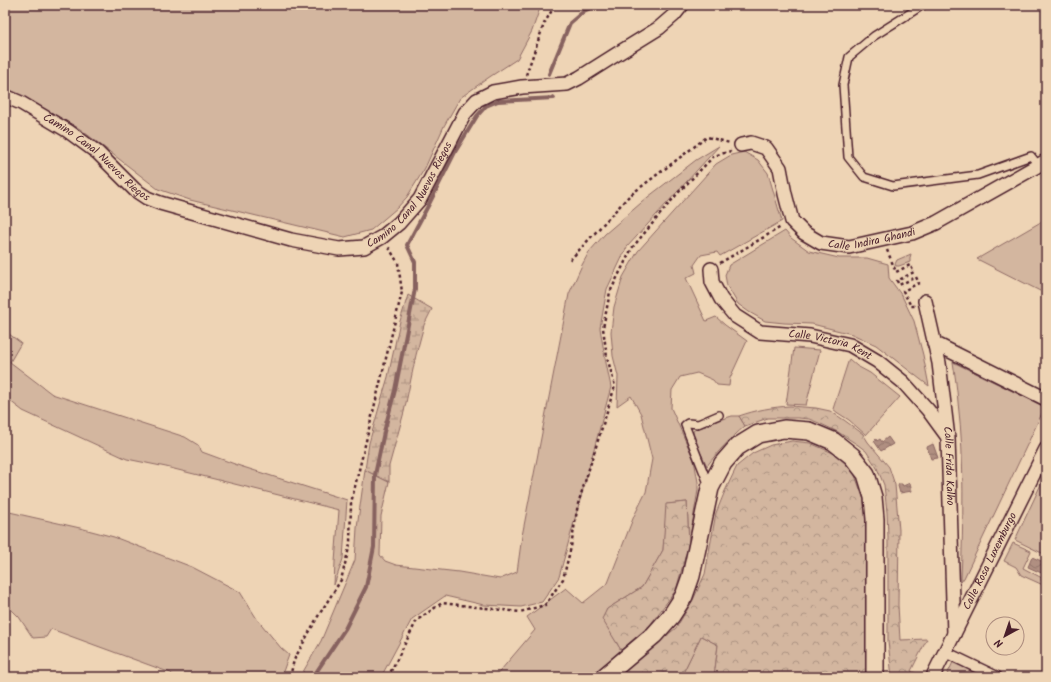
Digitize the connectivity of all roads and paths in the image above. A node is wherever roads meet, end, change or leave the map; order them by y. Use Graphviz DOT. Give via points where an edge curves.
graph roads {
  1 [pos="555,5"];
  2 [pos="682,5"];
  3 [pos="923,5"];
  4 [pos="522,87"];
  5 [pos="5,96"];
  6 [pos="741,145"];
  7 [pos="1042,163"];
  8 [pos="792,221"];
  9 [pos="382,237"];
  10 [pos="883,240"];
  11 [pos="570,260"];
  12 [pos="711,269"];
  13 [pos="903,291"];
  14 [pos="925,301"];
  15 [pos="934,343"];
  16 [pos="1046,399"];
  17 [pos="719,415"];
  18 [pos="948,438"];
  19 [pos="1046,449"];
  20 [pos="1042,470"];
  21 [pos="710,488"];
  22 [pos="954,634"];
  23 [pos="945,652"];
  24 [pos="934,674"];
  25 [pos="290,677"];
  26 [pos="388,677"];
  27 [pos="604,677"];
  28 [pos="876,677"];
  29 [pos="997,677"];
  1 -- 4 [label="path" via="544,24"];
  2 -- 4 [label="street, Camino Canal Nuevos Riegos" via="659,28 580,78 567,84"];
  3 -- 7 [label="lane" via="874,36 849,57 842,85 848,157 864,177 893,186 978,175 1031,156"];
  4 -- 9 [label="street, Camino Canal Nuevos Riegos" via="493,92 477,100 465,113 420,199 399,224"];
  5 -- 9 [label="street, Camino Canal Nuevos Riegos" via="22,103 68,131 98,153 135,190 160,203 292,240 339,249 364,247"];
  6 -- 8 [label="street" via="751,143 766,148 780,168"];
  6 -- 11 [label="path" via="707,137 629,196"];
  6 -- 26 [label="path" via="714,156 677,194 632,248 610,292 604,328 615,386 578,504 563,578 544,605 520,612 442,603 417,620"];
  7 -- 10 [label="street, Calle Indira Ghandi" via="936,223 912,233"];
  8 -- 10 [label="street, Calle Indira Ghandi" via="804,233 821,243 849,247"];
  8 -- 12 [label="path"];
  9 -- 25 [label="path" via="398,263 402,292 351,503 350,544 342,580 294,660"];
  10 -- 13 [label="path" via="896,272 910,265 914,272 897,281 899,285 916,277 919,284"];
  12 -- 18 [label="street, Calle Victoria Kent" via="712,282 721,300 735,316 760,332 810,336 850,345 878,362 903,382"];
  14 -- 15 [label="street, Calle Frida Kalho"];
  15 -- 16 [label="street"];
  15 -- 18 [label="street, Calle Frida Kalho" via="939,363"];
  17 -- 21 [label="lane" via="698,424 685,425"];
  18 -- 22 [label="street, Calle Frida Kalho"];
  19 -- 20 [label="street, Calle Rosa Luxemburgo"];
  20 -- 22 [label="street, Calle Rosa Luxemburgo"];
  21 -- 27 [label="street" via="691,576 684,596 654,635"];
  21 -- 28 [label="street" via="723,463 737,447 758,434 784,429 809,431 833,441 852,456 866,474 873,497"];
  22 -- 23 [label="street, Calle Rosa Luxemburgo"];
  23 -- 24 [label="street, Calle Rosa Luxemburgo"];
  23 -- 29 [label="street"];
}
